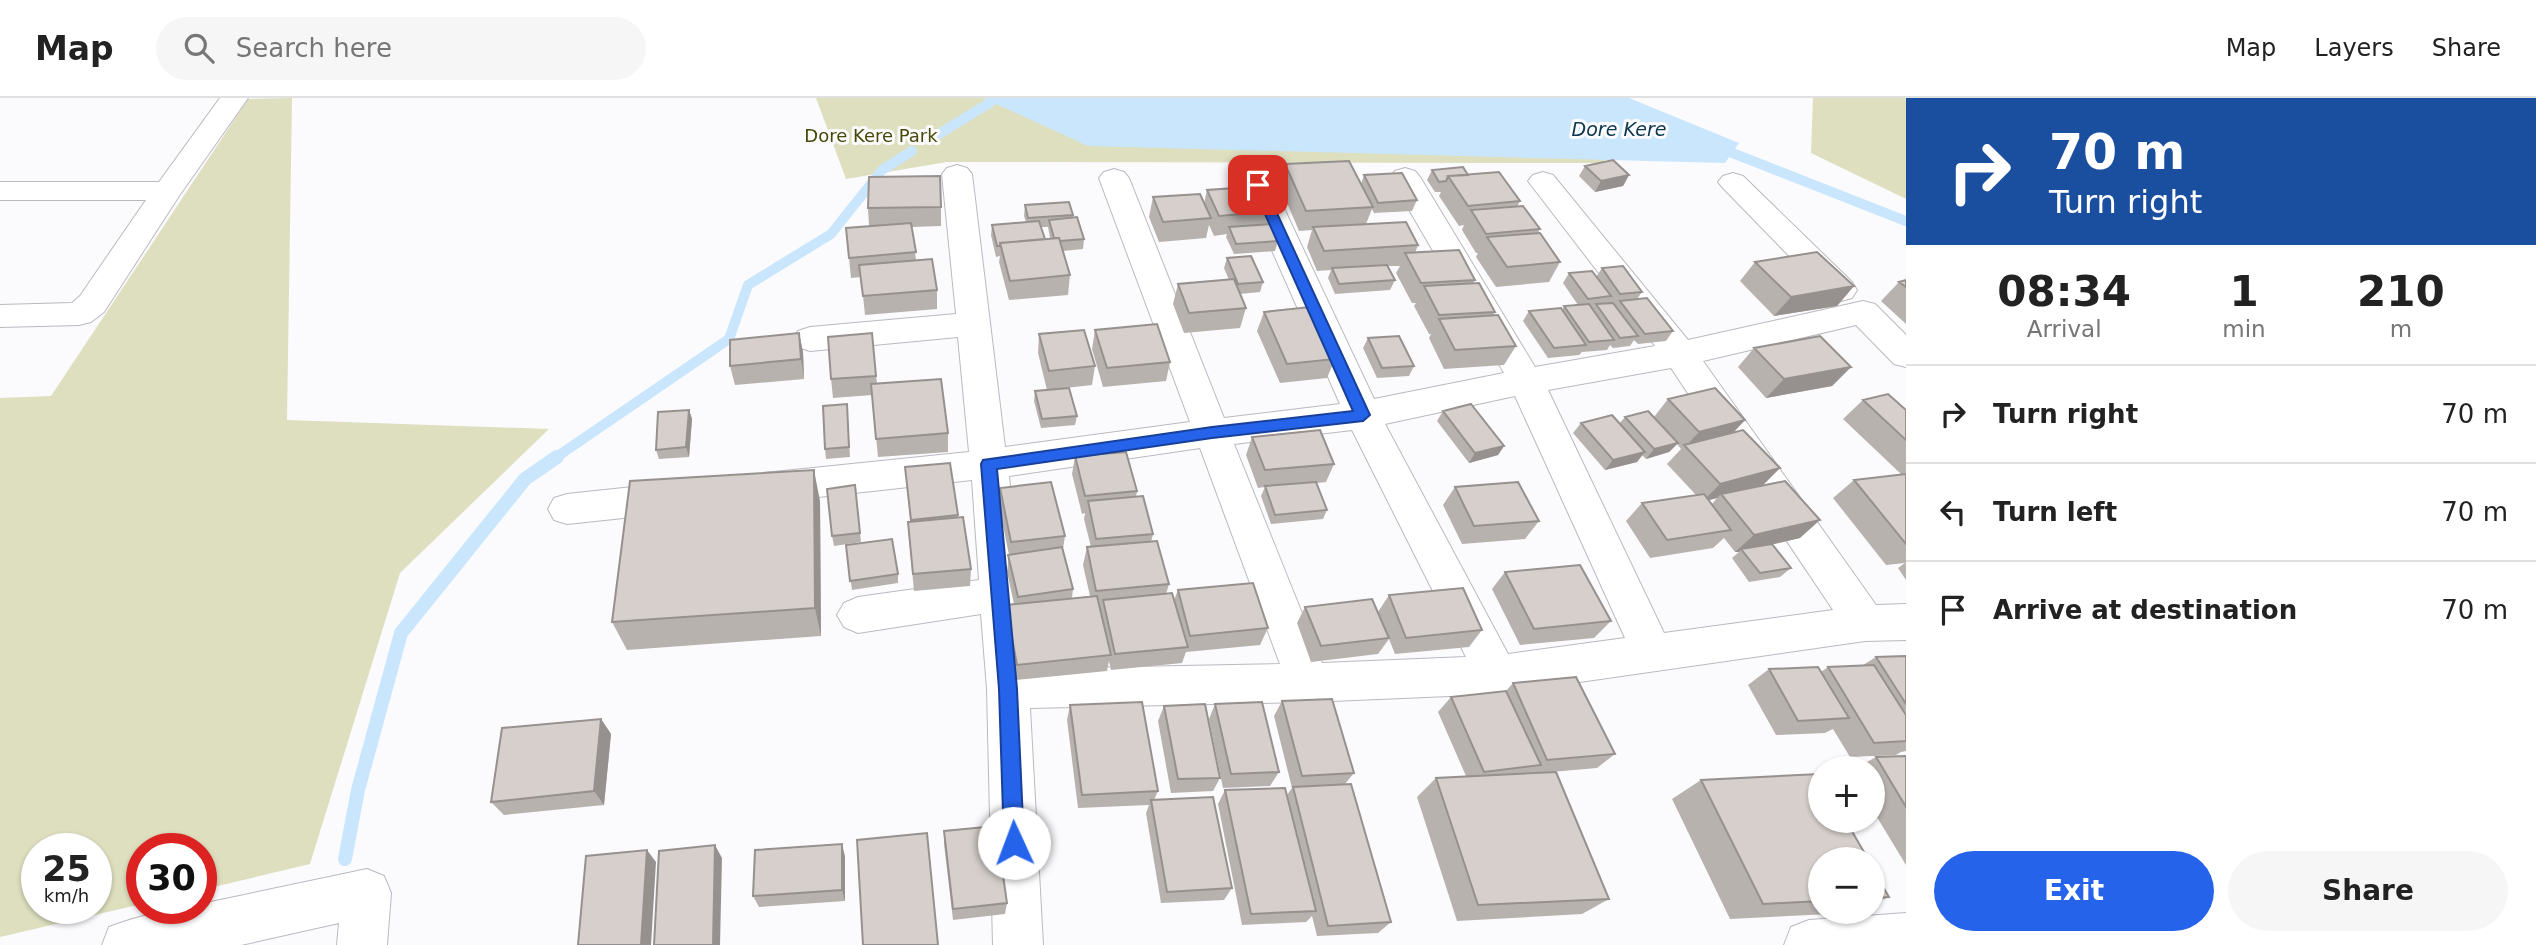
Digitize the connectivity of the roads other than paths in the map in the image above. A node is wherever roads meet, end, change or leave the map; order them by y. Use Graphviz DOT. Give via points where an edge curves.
graph roads {
  1 [pos="234,98"];
  2 [pos="957,174"];
  3 [pos="1405,177"];
  4 [pos="1114,178"];
  5 [pos="1543,181"];
  6 [pos="1733,182"];
  7 [pos="1258,185"];
  8 [pos="0,191"];
  9 [pos="167,191"];
  10 [pos="1863,312"];
  11 [pos="0,316"];
  12 [pos="972,324"];
  13 [pos="810,339"];
  14 [pos="1680,355"];
  15 [pos="1906,355"];
  16 [pos="1526,381"];
  17 [pos="1363,415"];
  18 [pos="1212,433"];
  19 [pos="989,464"];
  20 [pos="567,509"];
  21 [pos="1000,594"];
  22 [pos="858,615"];
  23 [pos="1906,622"];
  24 [pos="1865,623"];
  25 [pos="1652,652"];
  26 [pos="1497,675"];
  27 [pos="1308,683"];
  28 [pos="1008,689"];
  29 [pos="1906,938"];
  30 [pos="127,945"];
  31 [pos="362,945"];
  32 [pos="1018,945"];
  33 [pos="1810,945"];
  1 -- 9 [label="street"];
  2 -- 12 [label="street"];
  3 -- 16 [label="street"];
  4 -- 18 [label="street"];
  5 -- 14 [label="street"];
  6 -- 10 [label="street"];
  7 -- 17 [label="street"];
  8 -- 9 [label="street"];
  9 -- 11 [label="street" via="92,304 79,314"];
  10 -- 14 [label="street"];
  10 -- 15 [label="street"];
  12 -- 13 [label="street"];
  12 -- 19 [label="street"];
  14 -- 16 [label="street"];
  14 -- 24 [label="street"];
  16 -- 17 [label="street"];
  16 -- 25 [label="street"];
  17 -- 18 [label="street"];
  17 -- 26 [label="street"];
  18 -- 19 [label="street"];
  18 -- 27 [label="street"];
  19 -- 20 [label="street"];
  19 -- 21 [label="street"];
  21 -- 22 [label="street"];
  21 -- 28 [label="street"];
  23 -- 24 [label="street"];
  24 -- 25 [label="street"];
  25 -- 26 [label="street"];
  26 -- 27 [label="street"];
  27 -- 28 [label="street"];
  28 -- 32 [label="street"];
  29 -- 33 [label="street"];
  30 -- 31 [label="street" via="367,893"];
}
